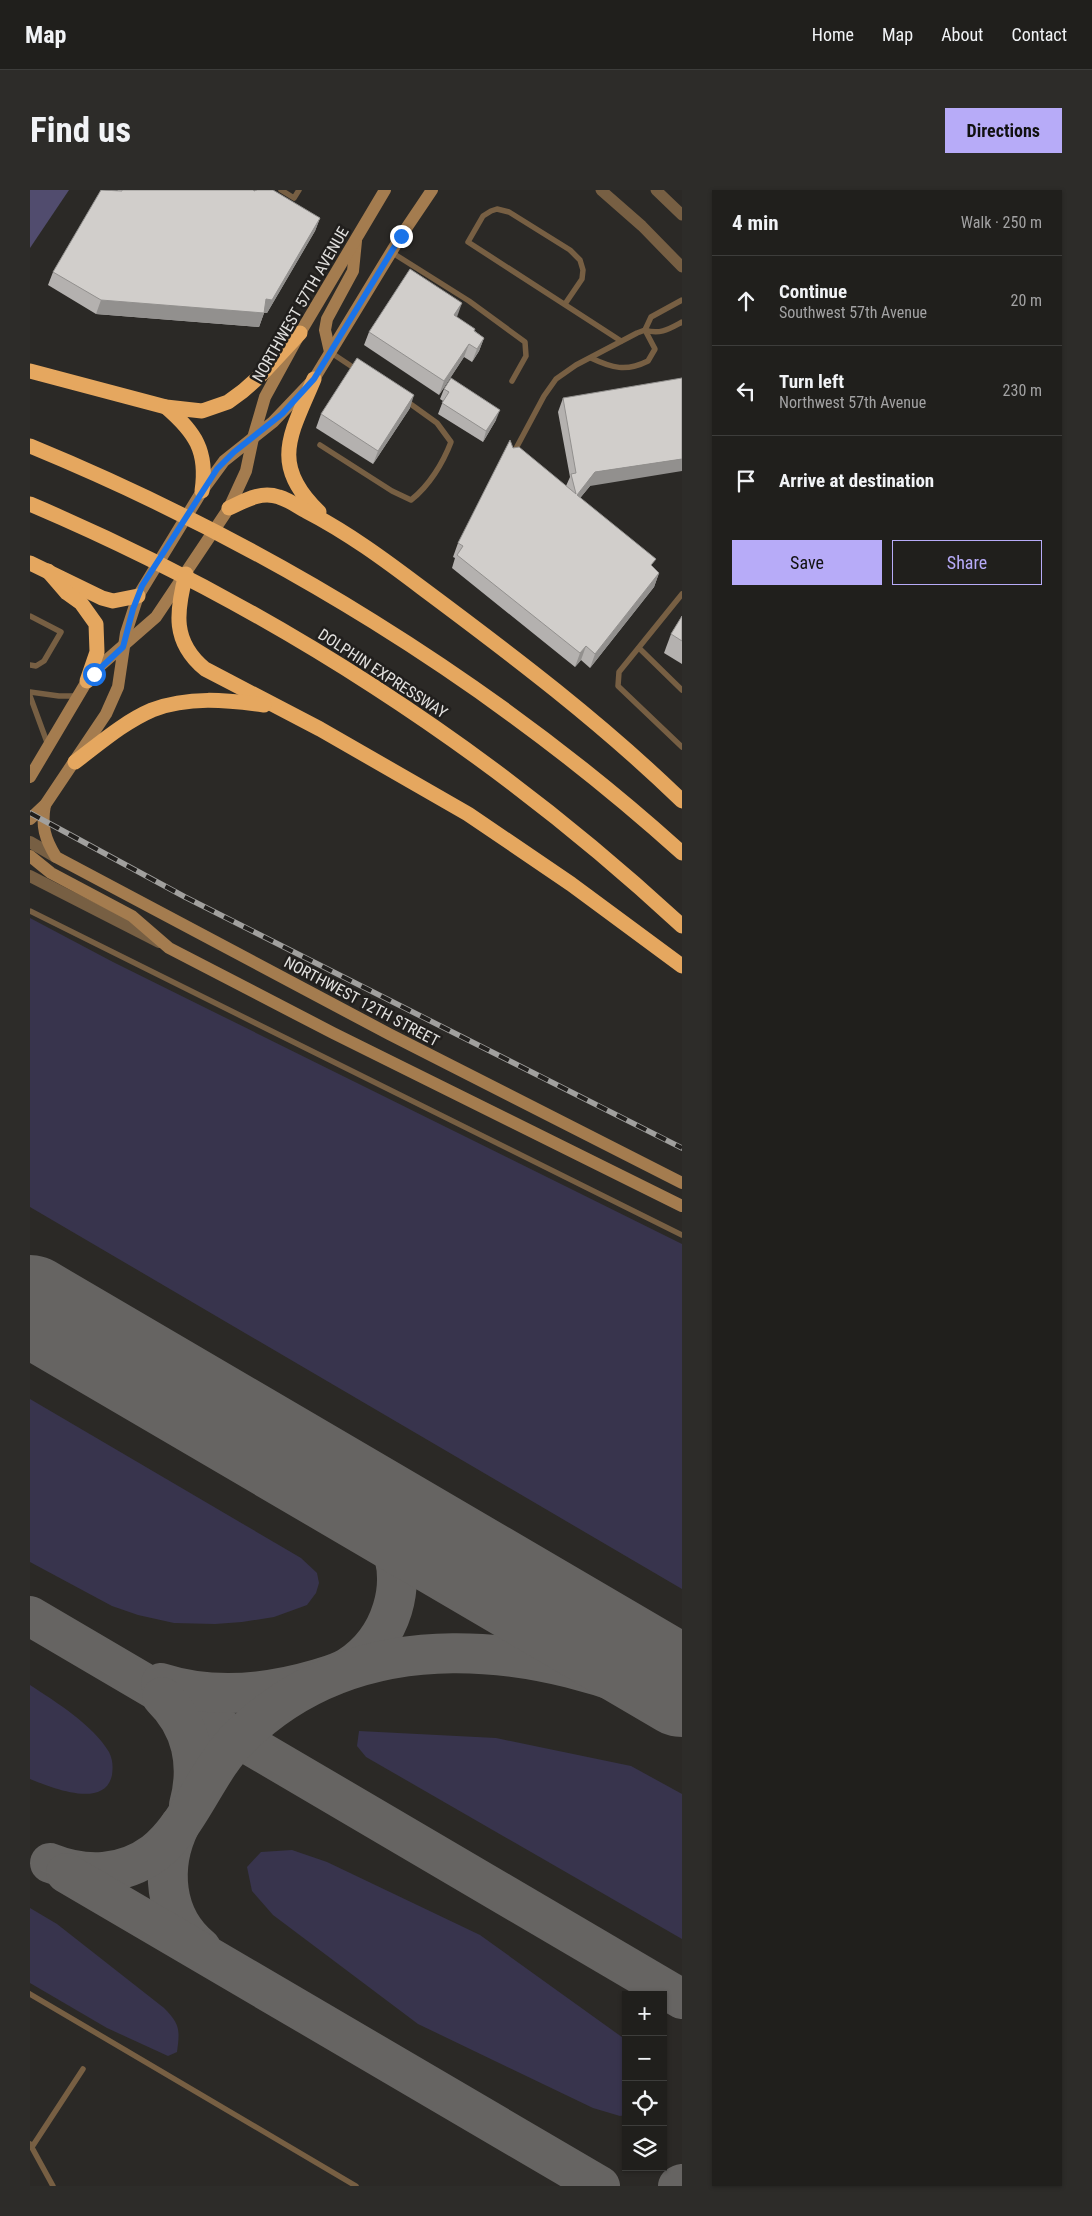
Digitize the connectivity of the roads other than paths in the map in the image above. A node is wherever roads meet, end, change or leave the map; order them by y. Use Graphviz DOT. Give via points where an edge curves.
graph roads {
  1 [pos="281,190"];
  2 [pos="299,190"];
  3 [pos="385,190"];
  4 [pos="432,190"];
  5 [pos="601,190"];
  6 [pos="656,190"];
  7 [pos="682,215"];
  8 [pos="356,236"];
  9 [pos="391,252"];
  10 [pos="682,267"];
  11 [pos="682,300"];
  12 [pos="566,304"];
  13 [pos="682,322"];
  14 [pos="645,330"];
  15 [pos="300,333"];
  16 [pos="621,341"];
  17 [pos="330,352"];
  18 [pos="591,358"];
  19 [pos="30,371"];
  20 [pos="360,371"];
  21 [pos="314,379"];
  22 [pos="512,381"];
  23 [pos="397,395"];
  24 [pos="166,407"];
  25 [pos="253,438"];
  26 [pos="320,445"];
  27 [pos="30,446"];
  28 [pos="511,458"];
  29 [pos="202,491"];
  30 [pos="30,504"];
  31 [pos="230,508"];
  32 [pos="333,525"];
  33 [pos="30,563"];
  34 [pos="48,571"];
  35 [pos="186,574"];
  36 [pos="682,594"];
  37 [pos="138,596"];
  38 [pos="30,616"];
  39 [pos="123,647"];
  40 [pos="639,648"];
  41 [pos="30,665"];
  42 [pos="87,681"];
  43 [pos="682,690"];
  44 [pos="30,694"];
  45 [pos="77,696"];
  46 [pos="279,708"];
  47 [pos="48,746"];
  48 [pos="682,747"];
  49 [pos="75,762"];
  50 [pos="30,777"];
  51 [pos="682,801"];
  52 [pos="45,805"];
  53 [pos="30,820"];
  54 [pos="30,842"];
  55 [pos="682,853"];
  56 [pos="30,856"];
  57 [pos="56,857"];
  58 [pos="30,876"];
  59 [pos="30,911"];
  60 [pos="682,926"];
  61 [pos="169,948"];
  62 [pos="682,966"];
  63 [pos="682,1183"];
  64 [pos="682,1206"];
  65 [pos="682,1235"];
  66 [pos="30,1994"];
  67 [pos="83,2069"];
  68 [pos="31,2145"];
  69 [pos="53,2186"];
  70 [pos="356,2186"];
  1 -- 2 [label="lane" via="294,198"];
  3 -- 8 [label="main road, NORTHWEST 57TH AVENUE"];
  4 -- 9 [label="main road"];
  5 -- 10 [label="street"];
  6 -- 7 [label="street"];
  8 -- 15 [label="main road, NORTHWEST 57TH AVENUE"];
  8 -- 17 [label="main road" via="353,271 327,319 325,330"];
  9 -- 17 [label="main road"];
  9 -- 22 [label="lane" via="469,301 525,342 526,356"];
  11 -- 14 [label="lane" via="651,317"];
  12 -- 12 [label="lane" via="468,242 486,213 497,209 510,212 570,250 580,260 582,279"];
  12 -- 16 [label="lane"];
  13 -- 14 [label="lane" via="663,332"];
  14 -- 16 [label="lane"];
  14 -- 18 [label="lane" via="655,348 648,361 619,368"];
  15 -- 24 [label="highway" via="261,375 228,402 202,411"];
  15 -- 25 [label="main road, NORTHWEST 57TH AVENUE" via="265,397"];
  16 -- 18 [label="lane"];
  17 -- 20 [label="lane"];
  17 -- 21 [label="main road"];
  18 -- 28 [label="lane" via="562,374 551,386"];
  19 -- 24 [label="highway"];
  21 -- 25 [label="main road" via="282,414"];
  21 -- 32 [label="highway" via="291,433 288,458 295,484"];
  23 -- 26 [label="lane" via="436,423 451,442 444,459 411,500"];
  24 -- 29 [label="highway" via="186,424 197,440 203,466"];
  25 -- 29 [label="main road" via="224,461"];
  25 -- 31 [label="main road, NORTHWEST 57TH AVENUE" via="246,471"];
  27 -- 55 [label="highway" via="152,500 332,596 418,650 556,748"];
  29 -- 37 [label="main road"];
  30 -- 60 [label="highway, DOLPHIN EXPRESSWAY" via="124,546 226,599 374,686 482,760 604,856"];
  31 -- 32 [label="highway" via="268,494"];
  31 -- 35 [label="main road, NORTHWEST 57TH AVENUE"];
  32 -- 51 [label="highway" via="524,664 610,734"];
  33 -- 34 [label="highway"];
  34 -- 37 [label="highway" via="102,598 113,600"];
  34 -- 42 [label="highway" via="67,593 81,602 96,624 97,652"];
  35 -- 39 [label="main road, NORTHWEST 57TH AVENUE" via="156,618"];
  35 -- 46 [label="highway" via="178,622 190,654 217,677"];
  36 -- 40 [label="lane"];
  37 -- 39 [label="main road"];
  38 -- 41 [label="lane" via="61,632 44,661 36,666"];
  39 -- 42 [label="main road, NORTHWEST 57TH AVENUE"];
  39 -- 49 [label="main road" via="118,687 113,699"];
  40 -- 43 [label="lane"];
  40 -- 48 [label="lane" via="620,672 618,686"];
  42 -- 45 [label="main road"];
  44 -- 45 [label="lane"];
  44 -- 47 [label="lane"];
  45 -- 47 [label="main road"];
  46 -- 49 [label="highway" via="214,700 170,705 133,720"];
  46 -- 62 [label="highway" via="468,814 571,884"];
  47 -- 50 [label="main road"];
  49 -- 52 [label="main road"];
  52 -- 53 [label="main road"];
  52 -- 57 [label="main road" via="42,826 46,842"];
  54 -- 57 [label="street, NORTHWEST 12TH STREET"];
  56 -- 61 [label="main road" via="51,873 132,916"];
  57 -- 63 [label="main road, NORTHWEST 12TH STREET" via="389,1034"];
  58 -- 61 [label="street"];
  59 -- 65 [label="lane"];
  61 -- 64 [label="main road"];
  66 -- 70 [label="lane"];
  67 -- 68 [label="lane"];
  68 -- 69 [label="lane"];
}
